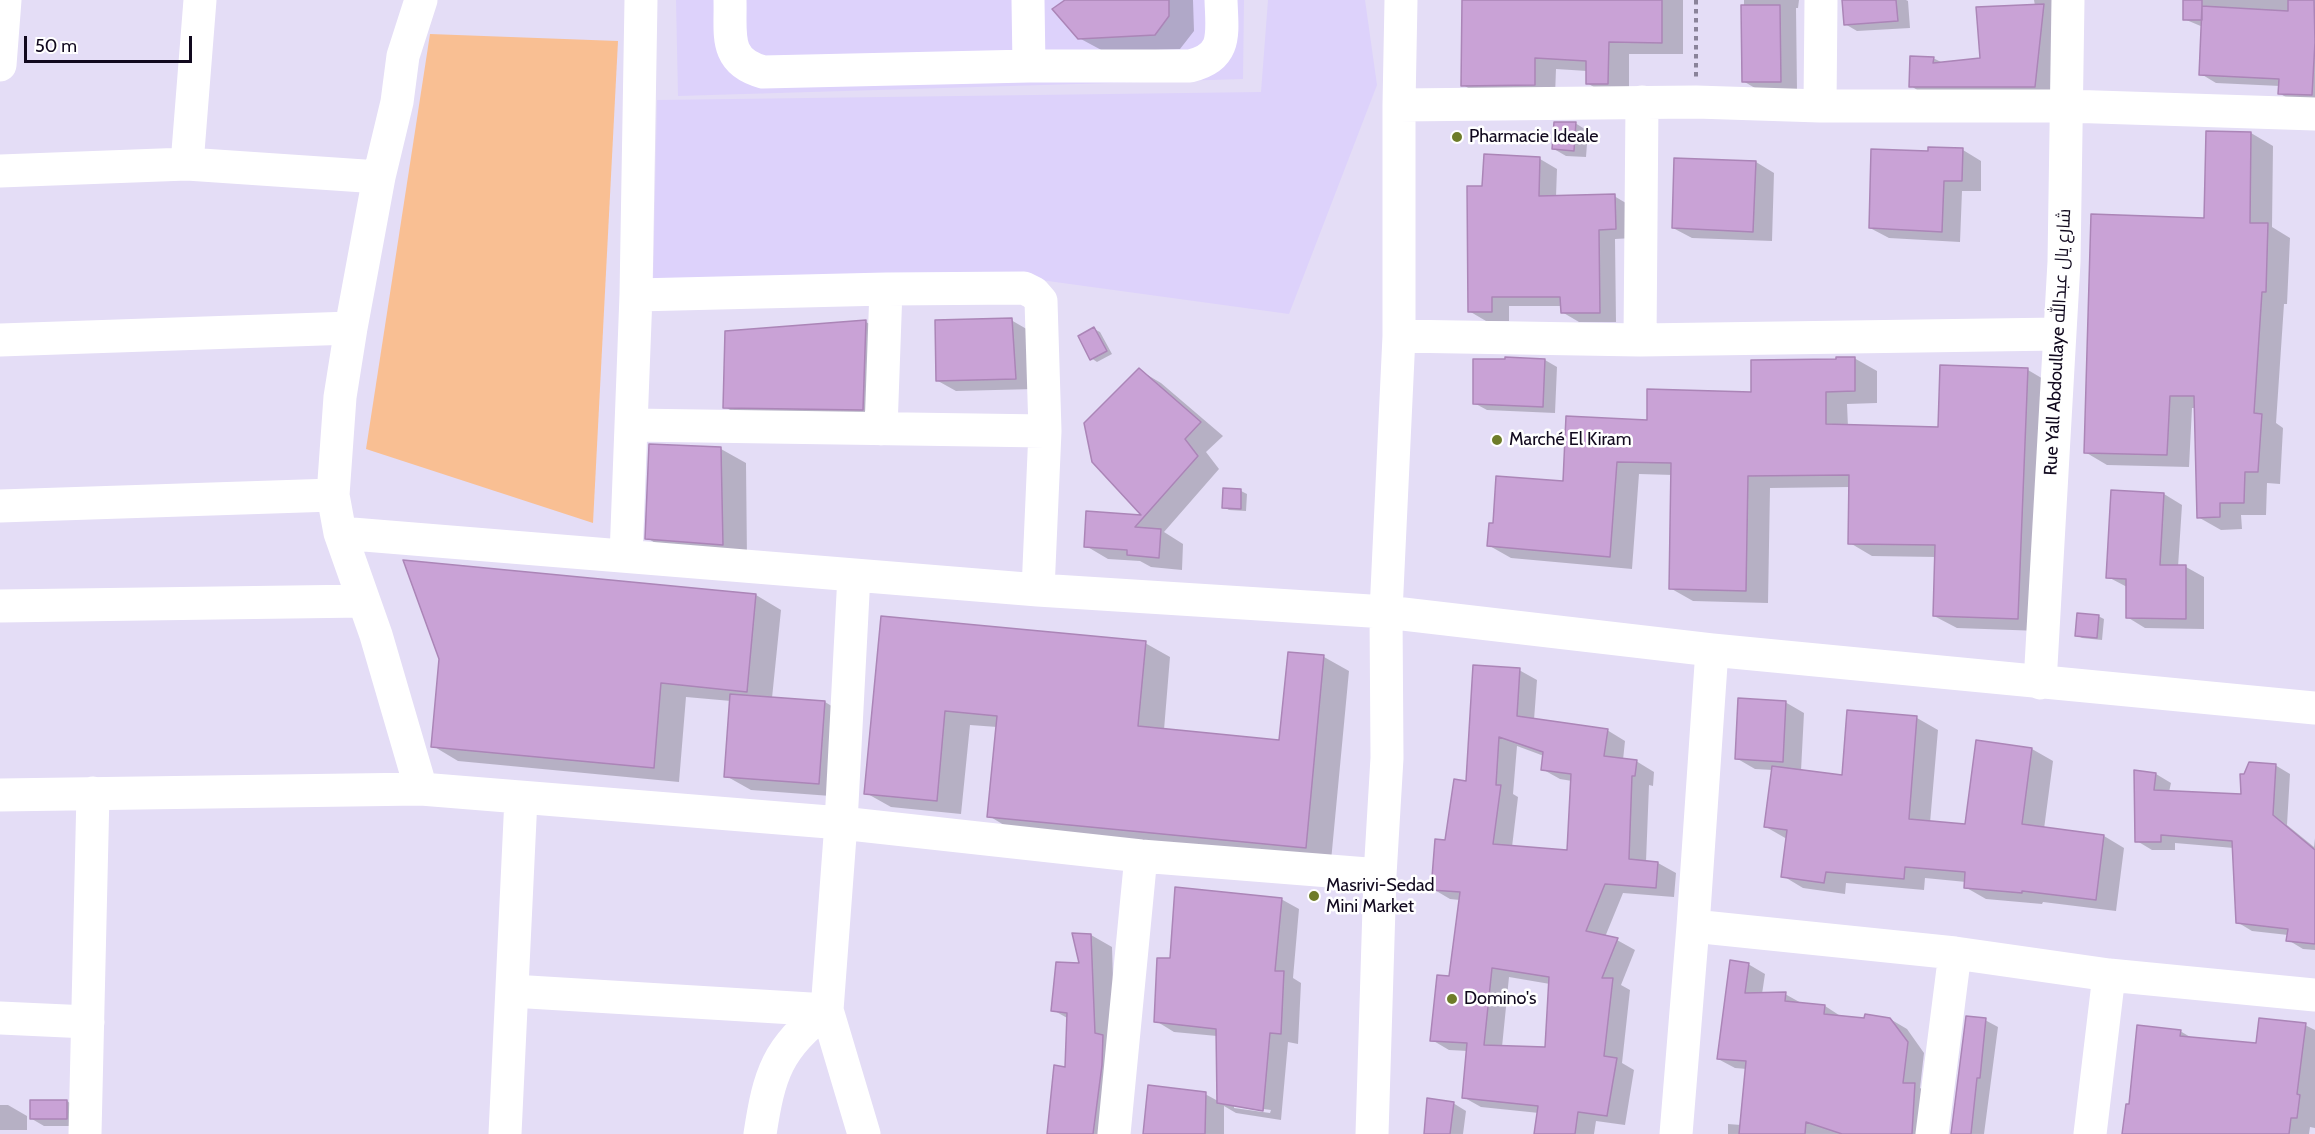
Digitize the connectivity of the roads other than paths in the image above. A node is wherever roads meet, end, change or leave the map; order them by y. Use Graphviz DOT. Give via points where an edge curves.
graph roads {
  1 [pos="5,0"];
  2 [pos="200,0"];
  3 [pos="421,0"];
  4 [pos="641,0"];
  5 [pos="730,0"];
  6 [pos="1028,0"];
  7 [pos="1221,0"];
  8 [pos="1401,0"];
  9 [pos="1821,0"];
  10 [pos="2068,0"];
  11 [pos="0,65"];
  12 [pos="1029,66"];
  13 [pos="1642,102"];
  14 [pos="1399,105"];
  15 [pos="1820,106"];
  16 [pos="2066,106"];
  17 [pos="2315,114"];
  18 [pos="187,164"];
  19 [pos="0,171"];
  20 [pos="379,177"];
  21 [pos="886,289"];
  22 [pos="636,295"];
  23 [pos="351,328"];
  24 [pos="2059,334"];
  25 [pos="1400,336"];
  26 [pos="0,339"];
  27 [pos="1640,340"];
  28 [pos="632,425"];
  29 [pos="881,429"];
  30 [pos="1045,431"];
  31 [pos="333,495"];
  32 [pos="0,506"];
  33 [pos="339,533"];
  34 [pos="626,556"];
  35 [pos="854,576"];
  36 [pos="1038,590"];
  37 [pos="364,601"];
  38 [pos="0,606"];
  39 [pos="1386,612"];
  40 [pos="1712,650"];
  41 [pos="2040,683"];
  42 [pos="2315,700"];
  43 [pos="2315,708"];
  44 [pos="421,789"];
  45 [pos="93,793"];
  46 [pos="0,795"];
  47 [pos="521,798"];
  48 [pos="841,822"];
  49 [pos="1141,856"];
  50 [pos="1380,876"];
  51 [pos="1693,926"];
  52 [pos="1955,952"];
  53 [pos="2109,975"];
  54 [pos="512,991"];
  55 [pos="2315,994"];
  56 [pos="827,1010"];
  57 [pos="0,1018"];
  58 [pos="88,1022"];
  59 [pos="85,1134"];
  60 [pos="505,1134"];
  61 [pos="760,1134"];
  62 [pos="864,1134"];
  63 [pos="1114,1134"];
  64 [pos="1372,1134"];
  65 [pos="1676,1134"];
  66 [pos="1932,1134"];
  67 [pos="2090,1134"];
  1 -- 11 [label="street"];
  2 -- 18 [label="street"];
  3 -- 20 [label="street" via="403,56 397,102"];
  4 -- 22 [label="street"];
  5 -- 12 [label="street" via="731,46 748,68 763,72"];
  6 -- 12 [label="street"];
  7 -- 12 [label="street" via="1222,40 1214,55 1204,62 1190,66"];
  8 -- 14 [label="street"];
  9 -- 15 [label="street"];
  10 -- 16 [label="street, Rue Yall Abdoullaye شارع يال عبدالله"];
  13 -- 14 [label="street"];
  13 -- 15 [label="street"];
  13 -- 27 [label="street"];
  14 -- 25 [label="street"];
  15 -- 16 [label="street"];
  16 -- 17 [label="street"];
  16 -- 24 [label="street, Rue Yall Abdoullaye شارع يال عبدالله"];
  18 -- 19 [label="street"];
  18 -- 20 [label="street"];
  20 -- 23 [label="street"];
  21 -- 22 [label="street"];
  21 -- 29 [label="street"];
  21 -- 30 [label="street" via="1024,288 1034,293 1041,301"];
  22 -- 28 [label="street"];
  23 -- 26 [label="street"];
  23 -- 31 [label="street" via="340,397"];
  24 -- 27 [label="street"];
  24 -- 41 [label="street, Rue Yall Abdoullaye شارع يال عبدالله"];
  25 -- 27 [label="street"];
  25 -- 39 [label="street"];
  28 -- 29 [label="street"];
  28 -- 34 [label="street"];
  29 -- 30 [label="street"];
  30 -- 36 [label="street"];
  31 -- 32 [label="street"];
  31 -- 33 [label="street"];
  33 -- 34 [label="street"];
  33 -- 37 [label="street"];
  34 -- 35 [label="street"];
  35 -- 36 [label="street"];
  35 -- 48 [label="street"];
  36 -- 39 [label="street"];
  37 -- 38 [label="street"];
  37 -- 44 [label="street"];
  39 -- 40 [label="street"];
  39 -- 50 [label="street" via="1387,758"];
  40 -- 41 [label="street"];
  40 -- 51 [label="street"];
  41 -- 43 [label="street"];
  42 -- 43 [label="street"];
  44 -- 45 [label="street"];
  44 -- 47 [label="street"];
  45 -- 46 [label="street"];
  45 -- 58 [label="street"];
  47 -- 48 [label="street"];
  47 -- 54 [label="street"];
  48 -- 49 [label="street"];
  48 -- 56 [label="street"];
  49 -- 50 [label="street"];
  49 -- 63 [label="street"];
  50 -- 64 [label="street"];
  51 -- 52 [label="street"];
  51 -- 65 [label="street"];
  52 -- 53 [label="street"];
  52 -- 66 [label="street"];
  53 -- 55 [label="street"];
  53 -- 67 [label="street"];
  54 -- 56 [label="street"];
  54 -- 60 [label="street"];
  56 -- 61 [label="street" via="792,1040 778,1062 766,1096"];
  56 -- 62 [label="street"];
  57 -- 58 [label="street"];
  58 -- 59 [label="street"];
}
